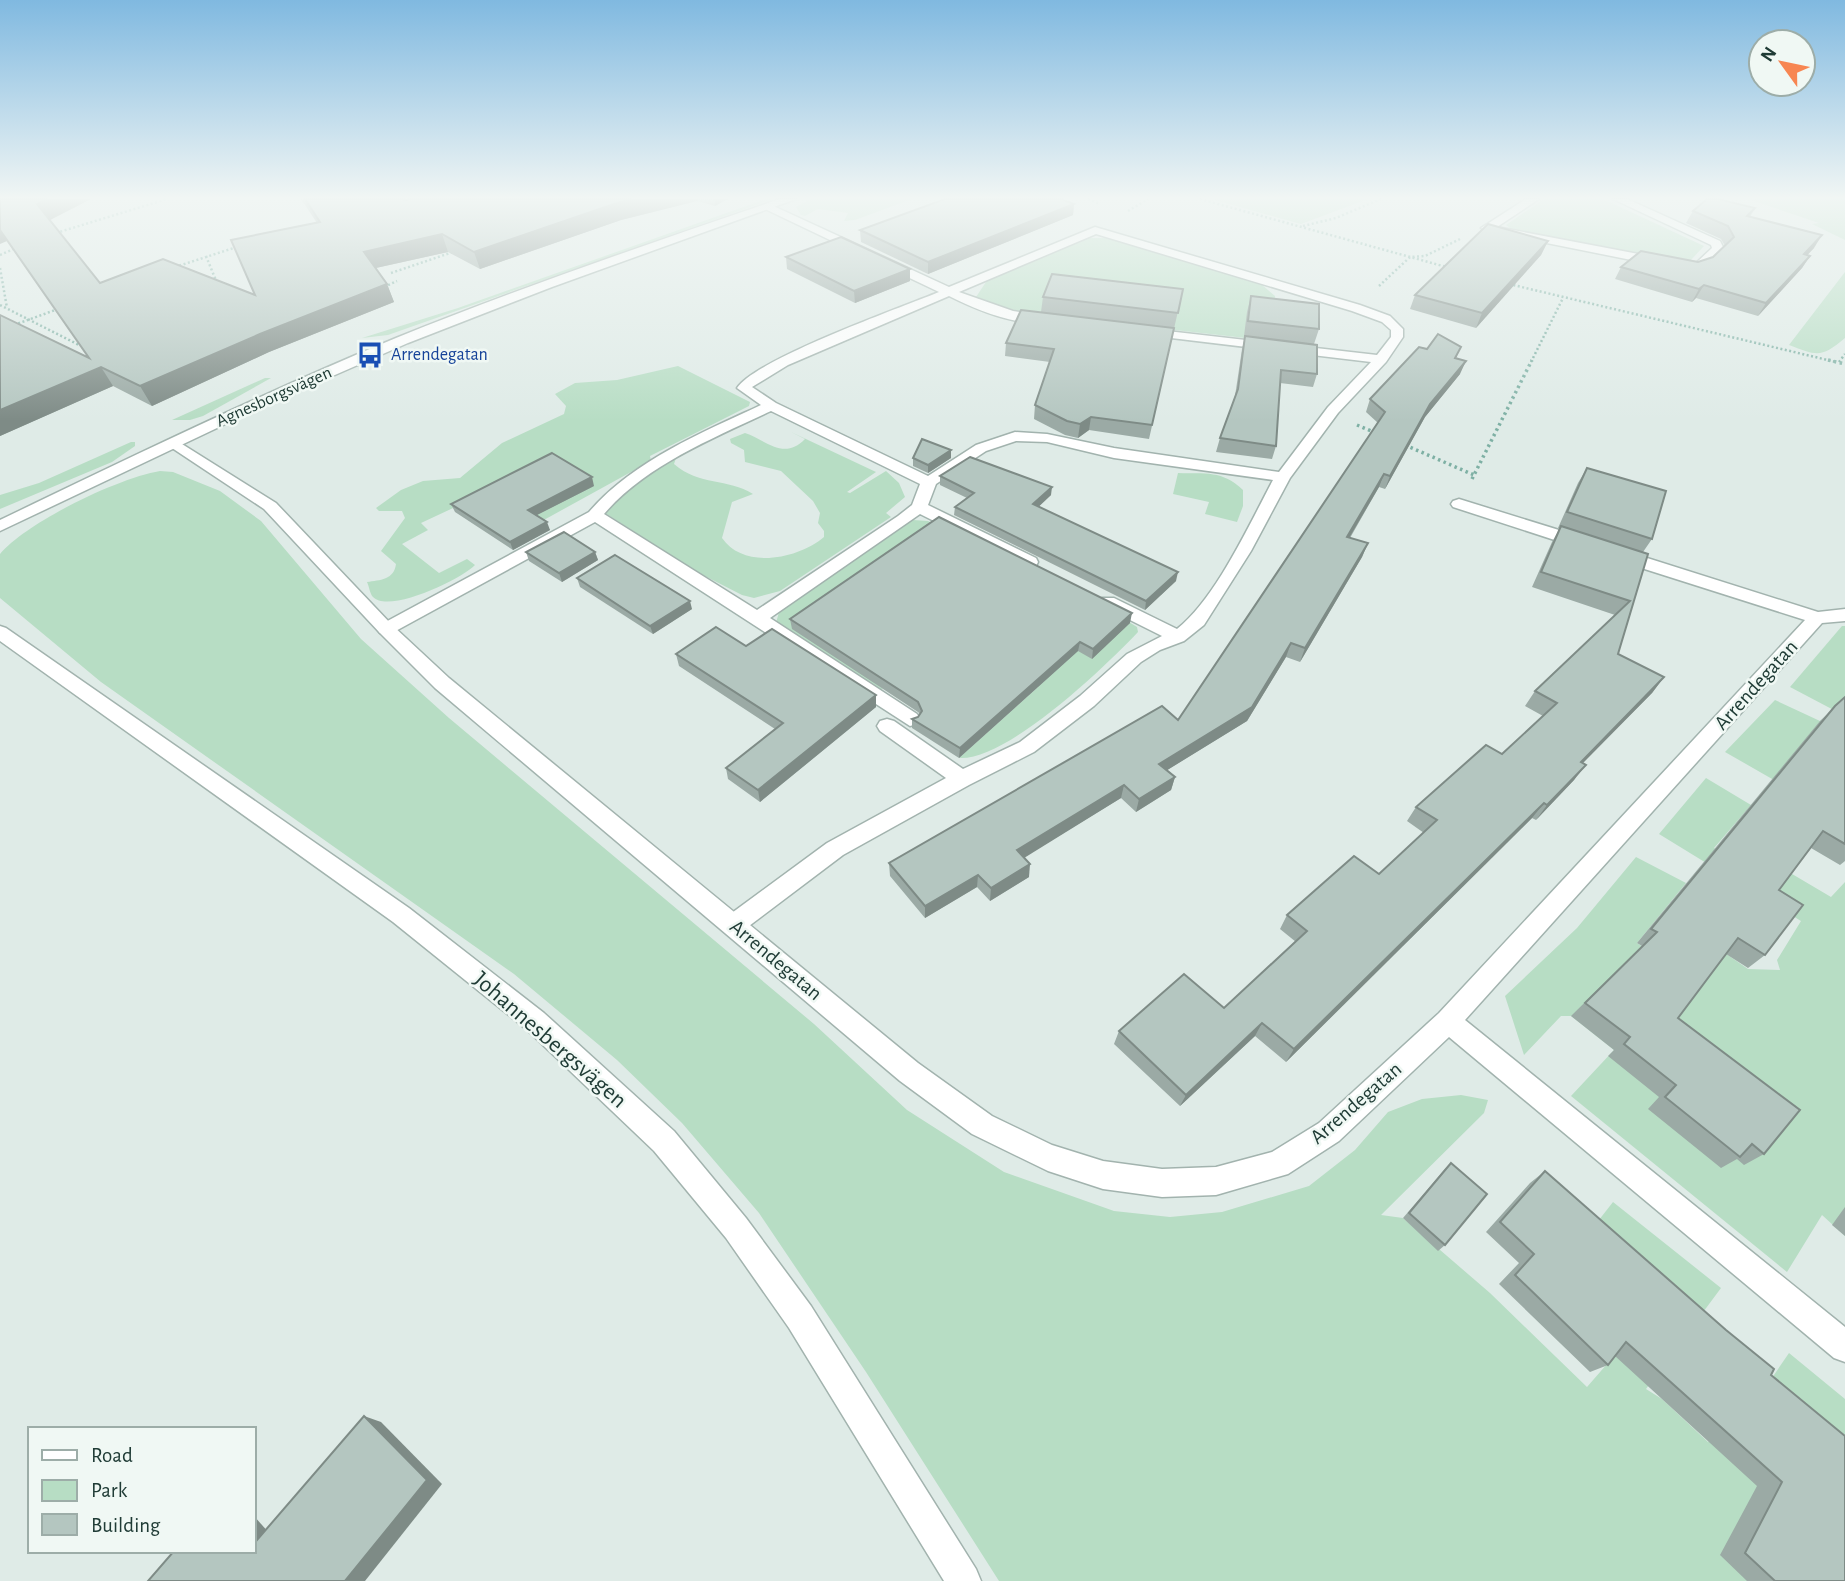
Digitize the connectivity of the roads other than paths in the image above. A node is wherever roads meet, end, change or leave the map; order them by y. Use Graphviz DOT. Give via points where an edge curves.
graph roads {
  1 [pos="580,273"];
  2 [pos="909,273"];
  3 [pos="994,273"];
  4 [pos="1238,273"];
  5 [pos="948,292"];
  6 [pos="1064,321"];
  7 [pos="1133,330"];
  8 [pos="1381,359"];
  9 [pos="771,406"];
  10 [pos="174,443"];
  11 [pos="1283,477"];
  12 [pos="929,482"];
  13 [pos="1459,504"];
  14 [pos="919,507"];
  15 [pos="595,515"];
  16 [pos="0,526"];
  17 [pos="1042,569"];
  18 [pos="1091,593"];
  19 [pos="1845,615"];
  20 [pos="757,618"];
  21 [pos="1817,618"];
  22 [pos="386,629"];
  23 [pos="0,632"];
  24 [pos="1178,637"];
  25 [pos="910,719"];
  26 [pos="887,726"];
  27 [pos="961,779"];
  28 [pos="733,925"];
  29 [pos="1448,1021"];
  30 [pos="1845,1347"];
  31 [pos="964,1581"];
  1 -- 10 [label="street, Agnesborgsvägen" via="402,341"];
  2 -- 5 [label="street"];
  3 -- 5 [label="street"];
  4 -- 8 [label="street" via="1386,319 1397,329 1397,337"];
  5 -- 6 [label="street" via="996,311"];
  5 -- 9 [label="street" via="822,344 748,382 747,392"];
  7 -- 8 [label="street"];
  8 -- 11 [label="street" via="1331,413"];
  9 -- 12 [label="street"];
  9 -- 15 [label="street" via="687,447 610,497"];
  10 -- 16 [label="street, Agnesborgsvägen"];
  10 -- 22 [label="street, Arrendegatan" via="270,506"];
  11 -- 12 [label="street" via="1015,436 981,448"];
  11 -- 24 [label="street" via="1198,621"];
  12 -- 14 [label="street"];
  13 -- 21 [label="street"];
  14 -- 17 [label="street"];
  14 -- 20 [label="street"];
  15 -- 20 [label="street"];
  15 -- 22 [label="street"];
  18 -- 24 [label="street"];
  19 -- 21 [label="street"];
  20 -- 25 [label="street"];
  21 -- 29 [label="street, Arrendegatan"];
  22 -- 28 [label="street, Arrendegatan" via="442,682"];
  23 -- 31 [label="street, Johannesbergsvägen" via="401,915 535,1021 664,1141 736,1228 800,1317"];
  24 -- 27 [label="street" via="1134,657 1027,747"];
  26 -- 27 [label="street"];
  27 -- 28 [label="street" via="835,849"];
  28 -- 29 [label="street, Arrendegatan" via="909,1072 982,1125 1048,1157 1103,1175 1163,1183 1216,1181 1278,1164 1329,1132"];
  29 -- 30 [label="street"];
}
